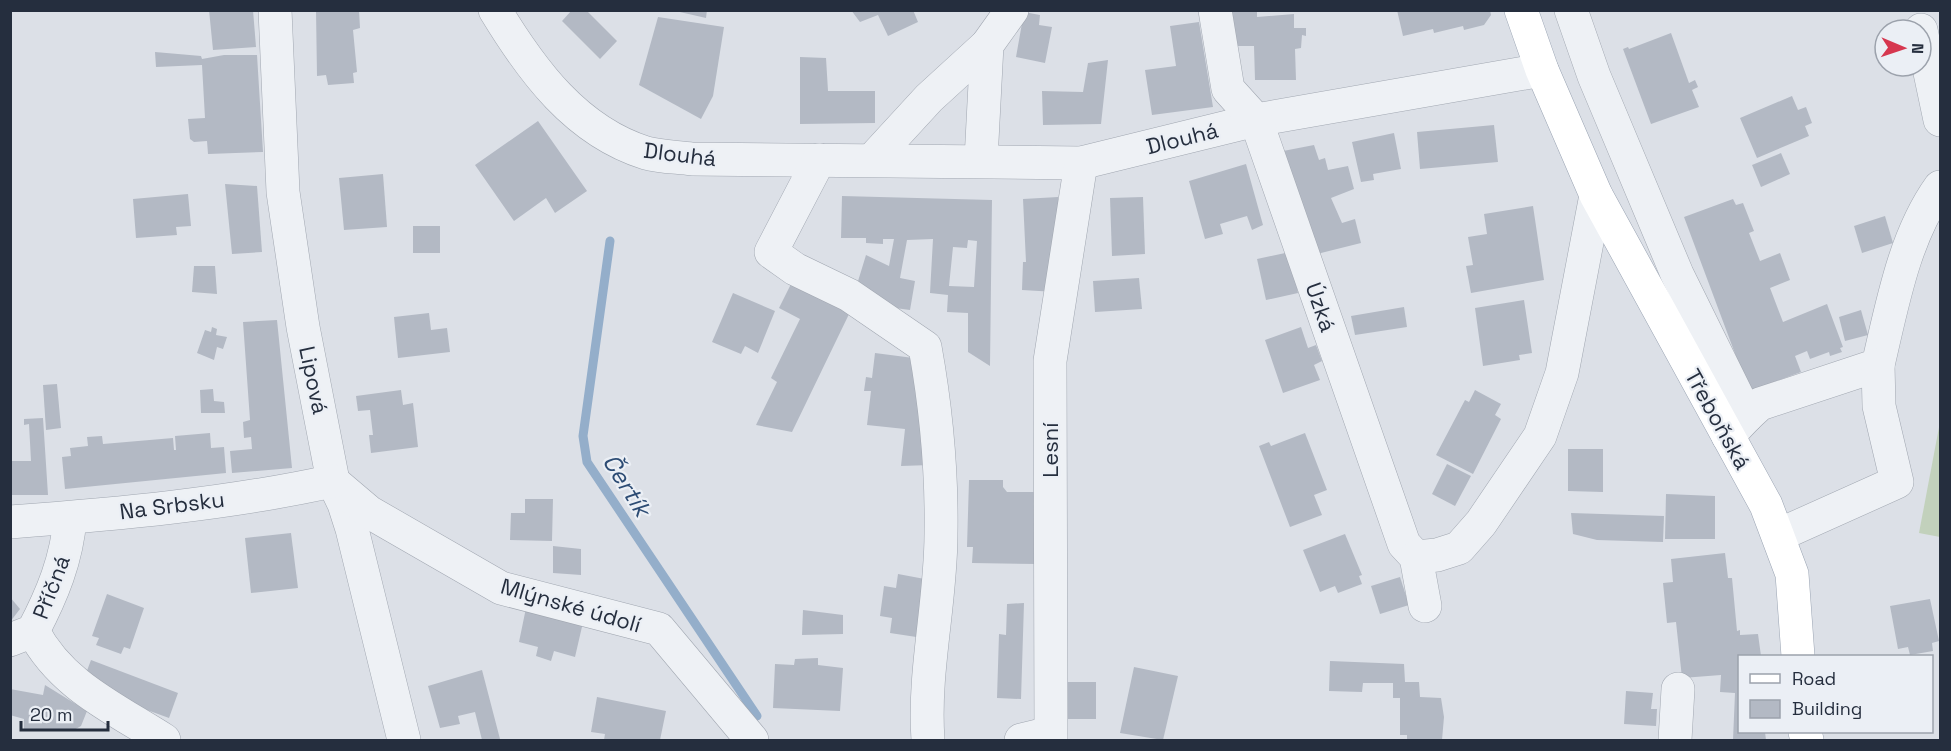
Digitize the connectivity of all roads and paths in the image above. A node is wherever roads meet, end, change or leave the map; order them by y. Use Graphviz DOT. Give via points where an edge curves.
graph roads {
  1 [pos="275,10"];
  2 [pos="495,10"];
  3 [pos="1012,10"];
  4 [pos="1215,10"];
  5 [pos="1521,10"];
  6 [pos="1570,10"];
  7 [pos="987,45"];
  8 [pos="1542,70"];
  9 [pos="1932,78"];
  10 [pos="1257,120"];
  11 [pos="1941,120"];
  12 [pos="819,160"];
  13 [pos="872,160"];
  14 [pos="981,160"];
  15 [pos="1081,163"];
  16 [pos="1941,187"];
  17 [pos="1596,195"];
  18 [pos="1878,365"];
  19 [pos="1738,426"];
  20 [pos="333,481"];
  21 [pos="70,518"];
  22 [pos="10,522"];
  23 [pos="1779,535"];
  24 [pos="1416,557"];
  25 [pos="1425,606"];
  26 [pos="22,635"];
  27 [pos="1798,655"];
  28 [pos="1678,689"];
  29 [pos="1040,738"];
  30 [pos="164,741"];
  31 [pos="404,741"];
  32 [pos="752,741"];
  33 [pos="928,741"];
  34 [pos="1675,741"];
  1 -- 20 [label="street, Lipová" via="283,192 303,327"];
  2 -- 12 [label="street, Dlouhá" via="538,77 573,112 609,139 648,154 692,159"];
  3 -- 7 [label="street"];
  4 -- 10 [label="street, Úzká" via="1228,89"];
  5 -- 8 [label="main road, Třeboňská"];
  6 -- 19 [label="street"];
  7 -- 13 [label="street" via="929,98"];
  7 -- 14 [label="street"];
  8 -- 10 [label="street, Dlouhá"];
  8 -- 17 [label="main road, Třeboňská"];
  9 -- 11 [label="street"];
  10 -- 15 [label="street, Dlouhá"];
  10 -- 24 [label="street, Úzká" via="1404,544"];
  12 -- 13 [label="street, Dlouhá"];
  12 -- 33 [label="street" via="771,252 795,269 849,295 925,346 934,395 942,535 929,659"];
  13 -- 14 [label="street, Dlouhá"];
  14 -- 15 [label="street, Dlouhá"];
  15 -- 29 [label="street, Lesní" via="1050,361"];
  16 -- 18 [label="street" via="1924,210 1896,293"];
  17 -- 19 [label="main road, Třeboňská"];
  17 -- 24 [label="street" via="1562,373 1540,436 1482,523 1459,548"];
  18 -- 19 [label="street" via="1760,404"];
  18 -- 23 [label="street" via="1879,406 1897,482"];
  19 -- 23 [label="main road, Třeboňská"];
  20 -- 21 [label="street, Na Srbsku" via="292,490"];
  20 -- 31 [label="street, Lipová" via="352,529"];
  20 -- 32 [label="street, Mlýnské údolí" via="369,512 501,588 659,629"];
  21 -- 22 [label="street, Na Srbsku"];
  21 -- 26 [label="street, Příčná" via="68,541 52,593"];
  23 -- 27 [label="main road, Třeboňská" via="1792,574"];
  24 -- 25 [label="street, Úzká"];
  26 -- 30 [label="street" via="67,678"];
  28 -- 34 [label="street"];
}
